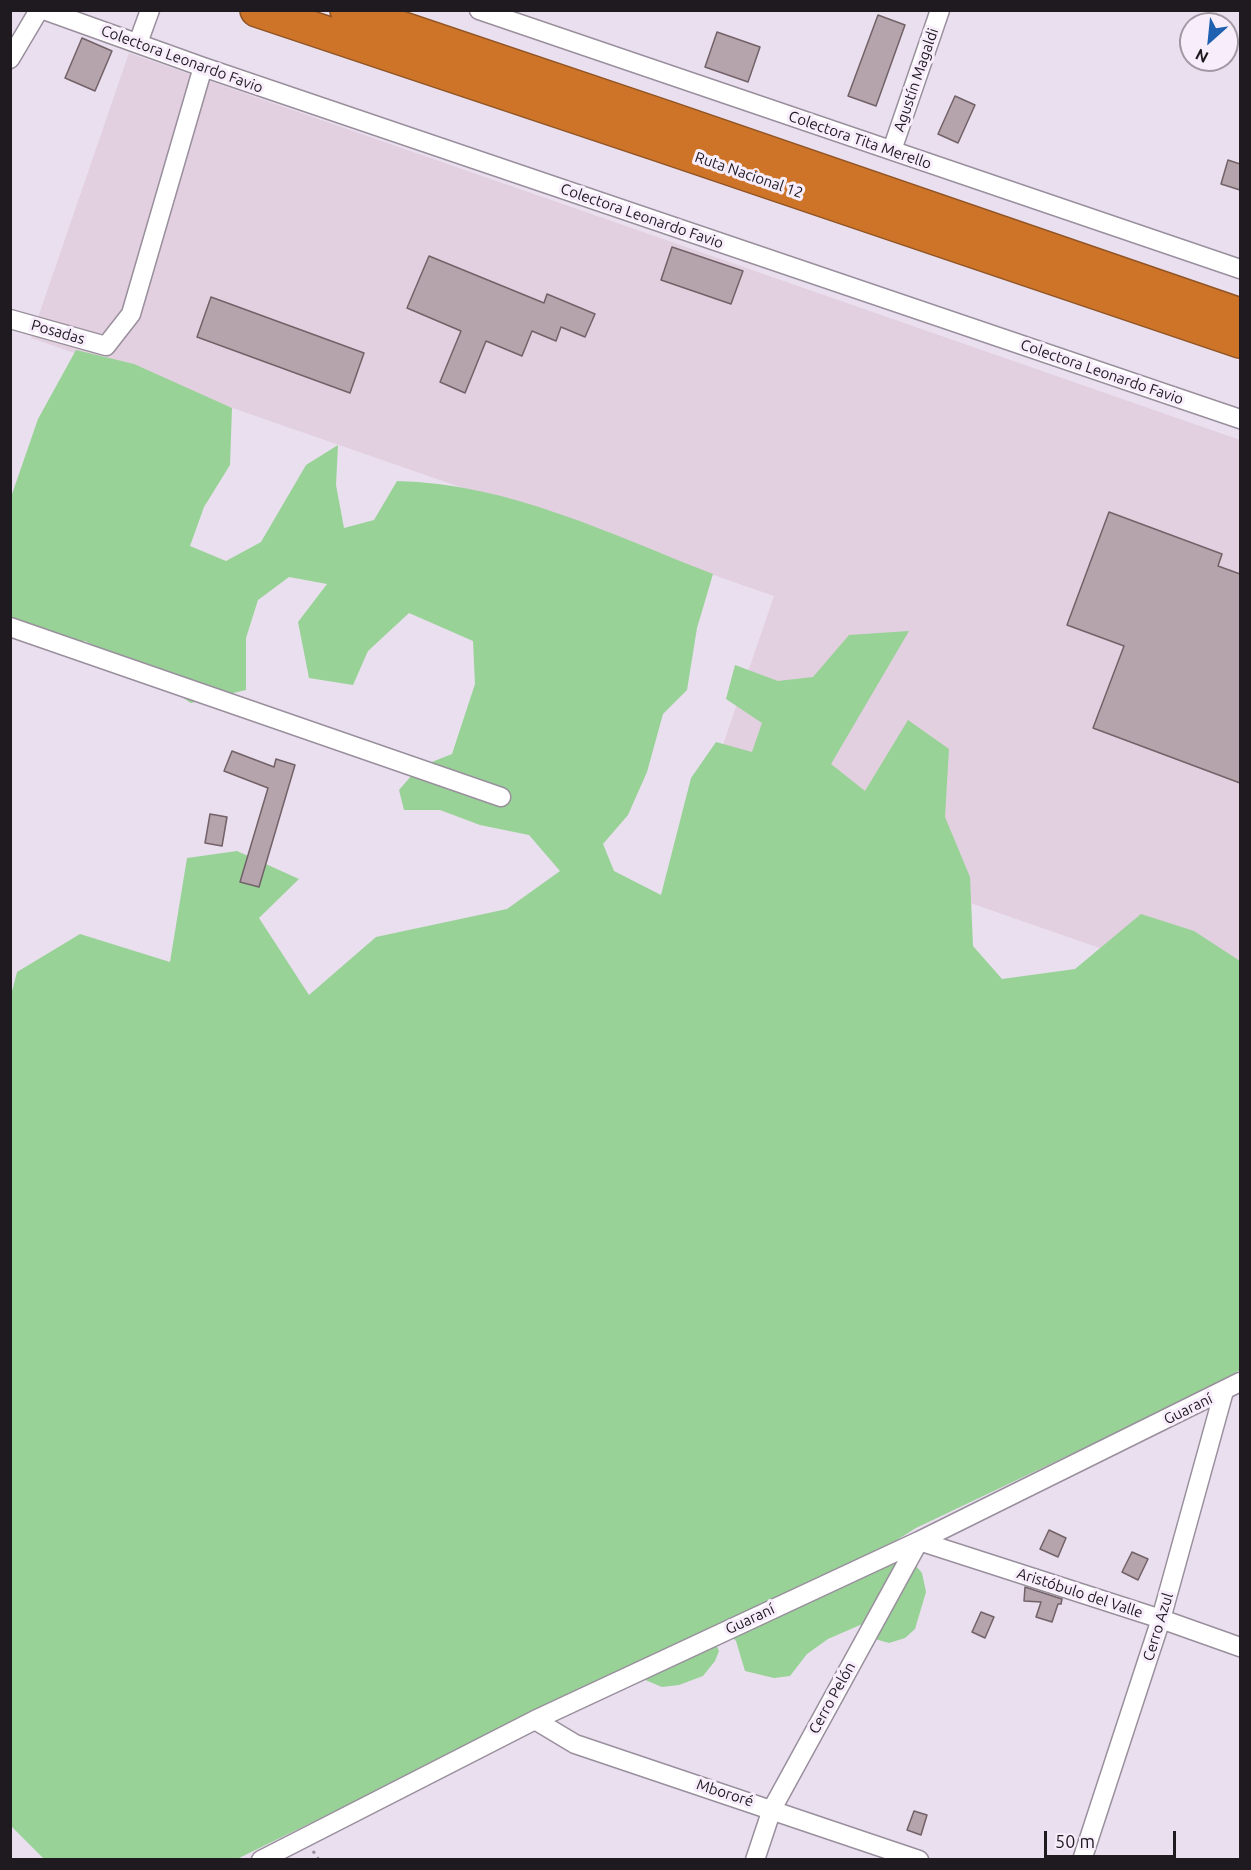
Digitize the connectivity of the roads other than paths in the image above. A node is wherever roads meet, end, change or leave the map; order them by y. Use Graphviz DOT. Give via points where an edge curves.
graph roads {
  1 [pos="39,10"];
  2 [pos="44,10"];
  3 [pos="150,10"];
  4 [pos="257,10"];
  5 [pos="346,10"];
  6 [pos="479,10"];
  7 [pos="940,10"];
  8 [pos="138,43"];
  9 [pos="10,59"];
  10 [pos="203,67"];
  11 [pos="891,150"];
  12 [pos="1240,269"];
  13 [pos="1240,315"];
  14 [pos="10,319"];
  15 [pos="1240,341"];
  16 [pos="1240,419"];
  17 [pos="10,627"];
  18 [pos="501,797"];
  19 [pos="1240,1382"];
  20 [pos="1224,1391"];
  21 [pos="919,1541"];
  22 [pos="1161,1619"];
  23 [pos="1240,1647"];
  24 [pos="535,1720"];
  25 [pos="772,1809"];
  26 [pos="261,1860"];
  27 [pos="755,1860"];
  28 [pos="919,1860"];
  29 [pos="1082,1860"];
  1 -- 9 [label="street"];
  2 -- 8 [label="street, Colectora Leonardo Favio"];
  3 -- 8 [label="street"];
  4 -- 15 [label="highway, Ruta Nacional 12"];
  5 -- 13 [label="highway, Ruta Nacional 12"];
  6 -- 11 [label="street, Colectora Tita Merello"];
  7 -- 11 [label="street, Agustín Magaldi"];
  8 -- 10 [label="street, Colectora Leonardo Favio"];
  10 -- 14 [label="street, Posadas" via="131,314 106,346"];
  10 -- 16 [label="street, Colectora Leonardo Favio"];
  11 -- 12 [label="street, Colectora Tita Merello"];
  17 -- 18 [label="street"];
  19 -- 20 [label="street, Guaraní"];
  20 -- 21 [label="street, Guaraní"];
  20 -- 22 [label="street, Cerro Azul"];
  21 -- 22 [label="street, Aristóbulo del Valle"];
  21 -- 24 [label="street, Guaraní"];
  21 -- 25 [label="street, Cerro Pelón"];
  22 -- 23 [label="street, Aristóbulo del Valle"];
  22 -- 29 [label="street, Cerro Azul"];
  24 -- 25 [label="street, Mbororé" via="575,1743"];
  24 -- 26 [label="street, Guaraní"];
  25 -- 27 [label="street, Cerro Pelón"];
  25 -- 28 [label="street, Mbororé"];
}
